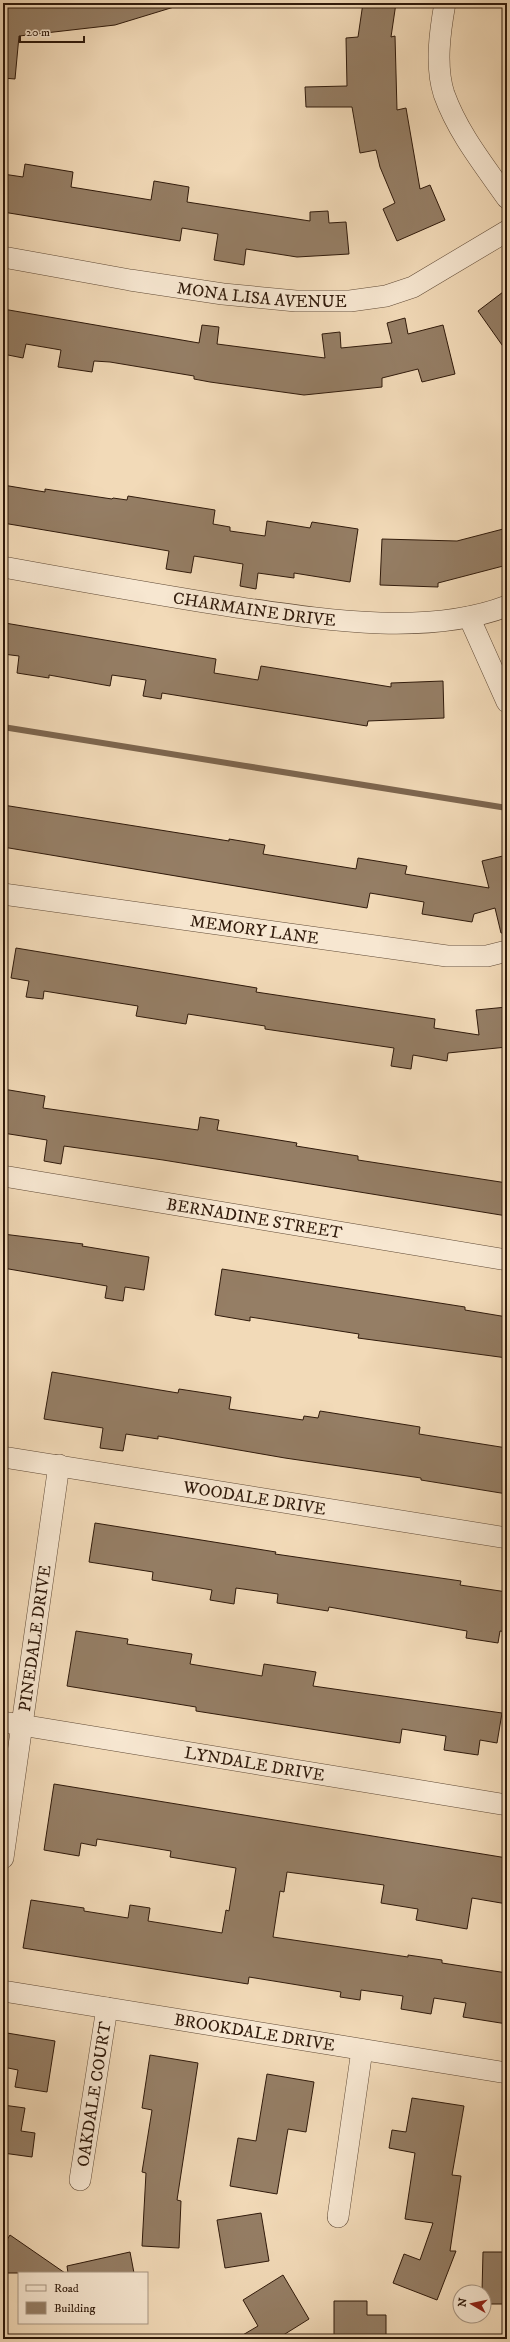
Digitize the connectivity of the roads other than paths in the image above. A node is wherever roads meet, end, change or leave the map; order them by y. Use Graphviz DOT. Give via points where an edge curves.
graph roads {
  1 [pos="445,3"];
  2 [pos="507,198"];
  3 [pos="507,231"];
  4 [pos="3,257"];
  5 [pos="3,567"];
  6 [pos="507,606"];
  7 [pos="469,617"];
  8 [pos="507,702"];
  9 [pos="3,894"];
  10 [pos="507,951"];
  11 [pos="3,1176"];
  12 [pos="507,1260"];
  13 [pos="3,1457"];
  14 [pos="59,1465"];
  15 [pos="507,1538"];
  16 [pos="12,1724"];
  17 [pos="507,1805"];
  18 [pos="3,1858"];
  19 [pos="3,1991"];
  20 [pos="107,2008"];
  21 [pos="362,2050"];
  22 [pos="507,2073"];
  23 [pos="80,2180"];
  24 [pos="338,2217"];
  1 -- 2 [label="street" via="440,34 440,67 444,93 462,133"];
  3 -- 4 [label="street, MONA LISA AVENUE" via="413,287 386,296 350,301 296,301 223,294"];
  5 -- 7 [label="street, CHARMAINE DRIVE" via="170,597 300,616 411,624 447,622"];
  6 -- 7 [label="street, CHARMAINE DRIVE"];
  7 -- 8 [label="street"];
  9 -- 10 [label="street, MEMORY LANE" via="447,956 487,956"];
  11 -- 12 [label="street, BERNADINE STREET"];
  13 -- 14 [label="street, WOODALE DRIVE"];
  14 -- 15 [label="street, WOODALE DRIVE"];
  14 -- 16 [label="street, PINEDALE DRIVE"];
  16 -- 17 [label="street, LYNDALE DRIVE"];
  16 -- 18 [label="street, PINEDALE DRIVE"];
  19 -- 20 [label="street, BROOKDALE DRIVE"];
  20 -- 21 [label="street, BROOKDALE DRIVE"];
  20 -- 23 [label="street, OAKDALE COURT"];
  21 -- 22 [label="street, BROOKDALE DRIVE"];
  21 -- 24 [label="street"];
}
